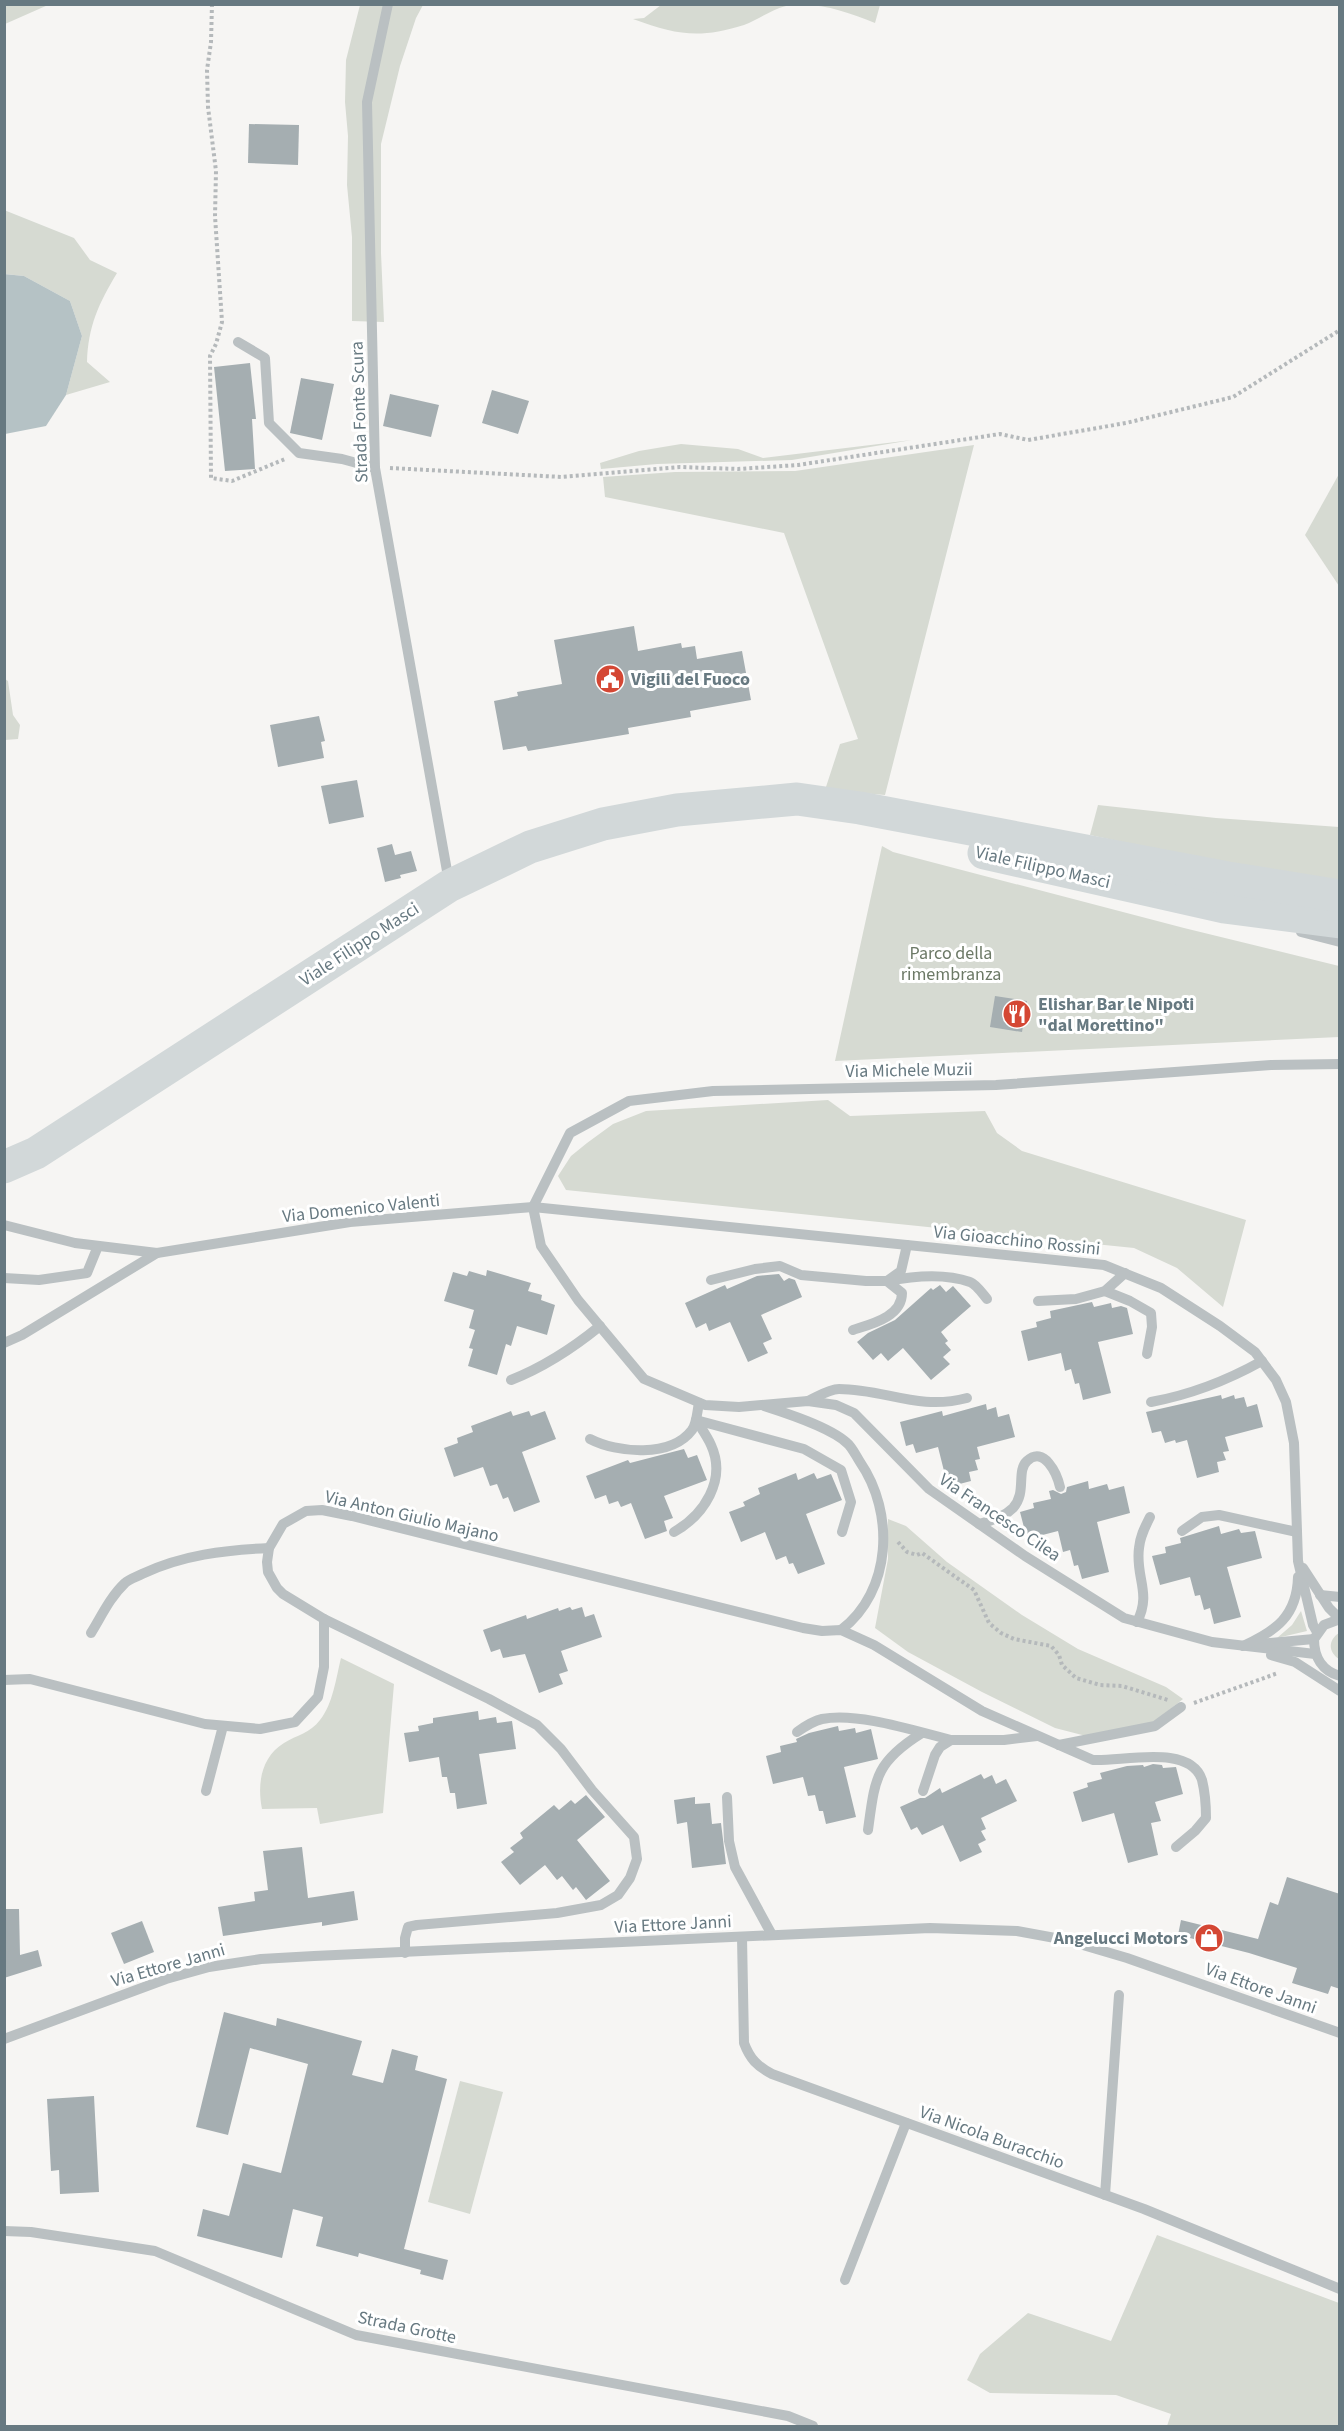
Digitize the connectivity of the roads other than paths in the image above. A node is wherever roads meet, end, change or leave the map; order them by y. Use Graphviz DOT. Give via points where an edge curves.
graph roads {
  1 [pos="388,4"];
  2 [pos="238,342"];
  3 [pos="375,468"];
  4 [pos="747,805"];
  5 [pos="449,886"];
  6 [pos="1340,896"];
  7 [pos="1224,907"];
  8 [pos="1340,922"];
  9 [pos="1340,942"];
  10 [pos="1340,1064"];
  11 [pos="4,1167"];
  12 [pos="533,1207"];
  13 [pos="4,1225"];
  14 [pos="907,1245"];
  15 [pos="98,1246"];
  16 [pos="157,1253"];
  17 [pos="1125,1273"];
  18 [pos="4,1278"];
  19 [pos="711,1280"];
  20 [pos="887,1281"];
  21 [pos="1105,1292"];
  22 [pos="987,1299"];
  23 [pos="1038,1301"];
  24 [pos="600,1326"];
  25 [pos="853,1330"];
  26 [pos="4,1343"];
  27 [pos="1147,1354"];
  28 [pos="1262,1361"];
  29 [pos="511,1380"];
  30 [pos="968,1398"];
  31 [pos="808,1401"];
  32 [pos="1151,1402"];
  33 [pos="699,1403"];
  34 [pos="758,1405"];
  35 [pos="696,1420"];
  36 [pos="590,1439"];
  37 [pos="1060,1487"];
  38 [pos="1150,1517"];
  39 [pos="979,1524"];
  40 [pos="1182,1531"];
  41 [pos="674,1532"];
  42 [pos="842,1532"];
  43 [pos="1297,1532"];
  44 [pos="269,1548"];
  45 [pos="1298,1561"];
  46 [pos="1320,1594"];
  47 [pos="1340,1597"];
  48 [pos="324,1618"];
  49 [pos="1340,1619"];
  50 [pos="1137,1622"];
  51 [pos="841,1630"];
  52 [pos="91,1633"];
  53 [pos="1315,1636"];
  54 [pos="1242,1647"];
  55 [pos="1315,1654"];
  56 [pos="1328,1671"];
  57 [pos="1340,1676"];
  58 [pos="4,1680"];
  59 [pos="1340,1691"];
  60 [pos="1181,1707"];
  61 [pos="223,1726"];
  62 [pos="797,1732"];
  63 [pos="922,1733"];
  64 [pos="1038,1736"];
  65 [pos="951,1740"];
  66 [pos="1059,1745"];
  67 [pos="206,1791"];
  68 [pos="923,1791"];
  69 [pos="727,1797"];
  70 [pos="868,1830"];
  71 [pos="1176,1847"];
  72 [pos="772,1935"];
  73 [pos="742,1937"];
  74 [pos="405,1953"];
  75 [pos="1119,1995"];
  76 [pos="1340,2033"];
  77 [pos="4,2039"];
  78 [pos="906,2123"];
  79 [pos="1105,2195"];
  80 [pos="4,2231"];
  81 [pos="845,2280"];
  82 [pos="1339,2287"];
  83 [pos="813,2427"];
  1 -- 3 [label="street, Strada Fonte Scura" via="367,102"];
  2 -- 3 [label="street" via="265,358 269,423 299,453"];
  3 -- 5 [label="street, Strada Fonte Scura"];
  4 -- 5 [label="main road, Viale Filippo Masci" via="677,810 603,824 530,847"];
  4 -- 6 [label="main road, Viale Filippo Masci" via="797,799 861,808"];
  4 -- 7 [label="main road, Viale Filippo Masci" via="791,817 857,825"];
  5 -- 11 [label="main road, Viale Filippo Masci" via="36,1154"];
  7 -- 8 [label="main road, Viale Filippo Masci"];
  7 -- 9 [label="street"];
  10 -- 12 [label="street, Via Michele Muzii" via="1271,1065 996,1085 713,1091 629,1101 570,1133"];
  12 -- 14 [label="street, Via Gioacchino Rossini"];
  12 -- 16 [label="street, Via Domenico Valenti" via="350,1222"];
  12 -- 24 [label="street, Via Francesco Cilea" via="541,1246"];
  13 -- 15 [label="street, Via Domenico Valenti"];
  14 -- 17 [label="street, Via Gioacchino Rossini" via="1104,1265"];
  14 -- 20 [label="street" via="901,1272"];
  15 -- 16 [label="street, Via Domenico Valenti"];
  15 -- 18 [label="street" via="87,1273 39,1280"];
  16 -- 26 [label="street, Via Domenico Valenti"];
  17 -- 21 [label="street"];
  17 -- 28 [label="street, Via Gioacchino Rossini" via="1161,1288 1220,1326"];
  19 -- 20 [label="street" via="780,1266 801,1275"];
  20 -- 22 [label="street" via="940,1277 972,1282"];
  20 -- 25 [label="street" via="902,1293 895,1311"];
  21 -- 23 [label="street" via="1076,1299"];
  21 -- 27 [label="street" via="1151,1313"];
  24 -- 29 [label="street" via="542,1366"];
  24 -- 33 [label="street, Via Francesco Cilea" via="644,1379"];
  28 -- 32 [label="street" via="1174,1398"];
  28 -- 43 [label="street, Via Gioacchino Rossini" via="1286,1402 1294,1443"];
  30 -- 31 [label="street" via="950,1403 926,1402 836,1389"];
  31 -- 34 [label="street, Via Francesco Cilea"];
  31 -- 39 [label="street, Via Francesco Cilea" via="836,1405 854,1413 929,1489"];
  33 -- 34 [label="street, Via Francesco Cilea"];
  33 -- 35 [label="street"];
  34 -- 51 [label="street, Via Francesco Cilea" via="796,1416 847,1443 869,1476 882,1510 877,1582 862,1610"];
  35 -- 36 [label="street" via="680,1441 650,1450 614,1449"];
  35 -- 41 [label="street" via="712,1447 716,1481 695,1517"];
  35 -- 42 [label="street" via="804,1449 842,1470 851,1502"];
  37 -- 39 [label="street" via="1051,1463 1032,1457 1021,1470 1021,1496 1012,1509"];
  38 -- 50 [label="street" via="1138,1549 1145,1598"];
  39 -- 50 [label="street, Via Francesco Cilea" via="1124,1618"];
  40 -- 43 [label="street" via="1202,1517 1219,1515"];
  43 -- 45 [label="street, Via Gioacchino Rossini"];
  44 -- 48 [label="street" via="268,1572 277,1588"];
  44 -- 51 [label="street, Via Anton Giulio Majano" via="283,1524 306,1511 322,1510 803,1628"];
  44 -- 52 [label="street" via="230,1549 192,1556 126,1582"];
  45 -- 46 [label="street"];
  45 -- 53 [label="street, Via Gioacchino Rossini"];
  45 -- 54 [label="street" via="1298,1588 1285,1618 1268,1635"];
  46 -- 47 [label="street"];
  46 -- 49 [label="street"];
  48 -- 61 [label="street" via="324,1667 318,1697 296,1722 261,1729"];
  48 -- 74 [label="street" via="537,1725 634,1837 637,1859 630,1878 618,1895 601,1905 408,1927"];
  49 -- 53 [label="street" via="1324,1625"];
  50 -- 54 [label="street, Via Francesco Cilea"];
  51 -- 64 [label="street, Via Anton Giulio Majano" via="874,1645 982,1711"];
  53 -- 54 [label="street, Via Francesco Cilea"];
  53 -- 55 [label="street, Via Gioacchino Rossini"];
  54 -- 55 [label="street, Via Francesco Cilea"];
  54 -- 59 [label="street, Via Francesco Cilea" via="1301,1665"];
  55 -- 56 [label="street"];
  56 -- 57 [label="street"];
  56 -- 59 [label="street"];
  58 -- 61 [label="street" via="30,1679"];
  60 -- 66 [label="street" via="1155,1725"];
  61 -- 67 [label="street"];
  62 -- 63 [label="street" via="821,1719 846,1718"];
  63 -- 65 [label="street"];
  63 -- 70 [label="street" via="894,1753 876,1778"];
  64 -- 65 [label="street"];
  64 -- 66 [label="street, Via Anton Giulio Majano"];
  65 -- 68 [label="street" via="935,1755"];
  66 -- 71 [label="street, Via Anton Giulio Majano" via="1092,1760 1154,1756 1176,1758 1192,1768 1201,1777 1206,1818"];
  69 -- 72 [label="street" via="729,1841 735,1867"];
  72 -- 73 [label="street, Via Ettore Janni"];
  72 -- 76 [label="street, Via Ettore Janni" via="930,1928 1045,1936 1127,1958"];
  73 -- 74 [label="street, Via Ettore Janni"];
  73 -- 78 [label="street, Via Nicola Buracchio" via="744,2043 757,2066"];
  74 -- 77 [label="street, Via Ettore Janni" via="261,1959 209,1967"];
  75 -- 79 [label="street"];
  78 -- 79 [label="street, Via Nicola Buracchio"];
  78 -- 81 [label="street"];
  79 -- 82 [label="street, Via Nicola Buracchio"];
  80 -- 83 [label="street, Strada Grotte" via="155,2251 356,2335 788,2416"];
}
